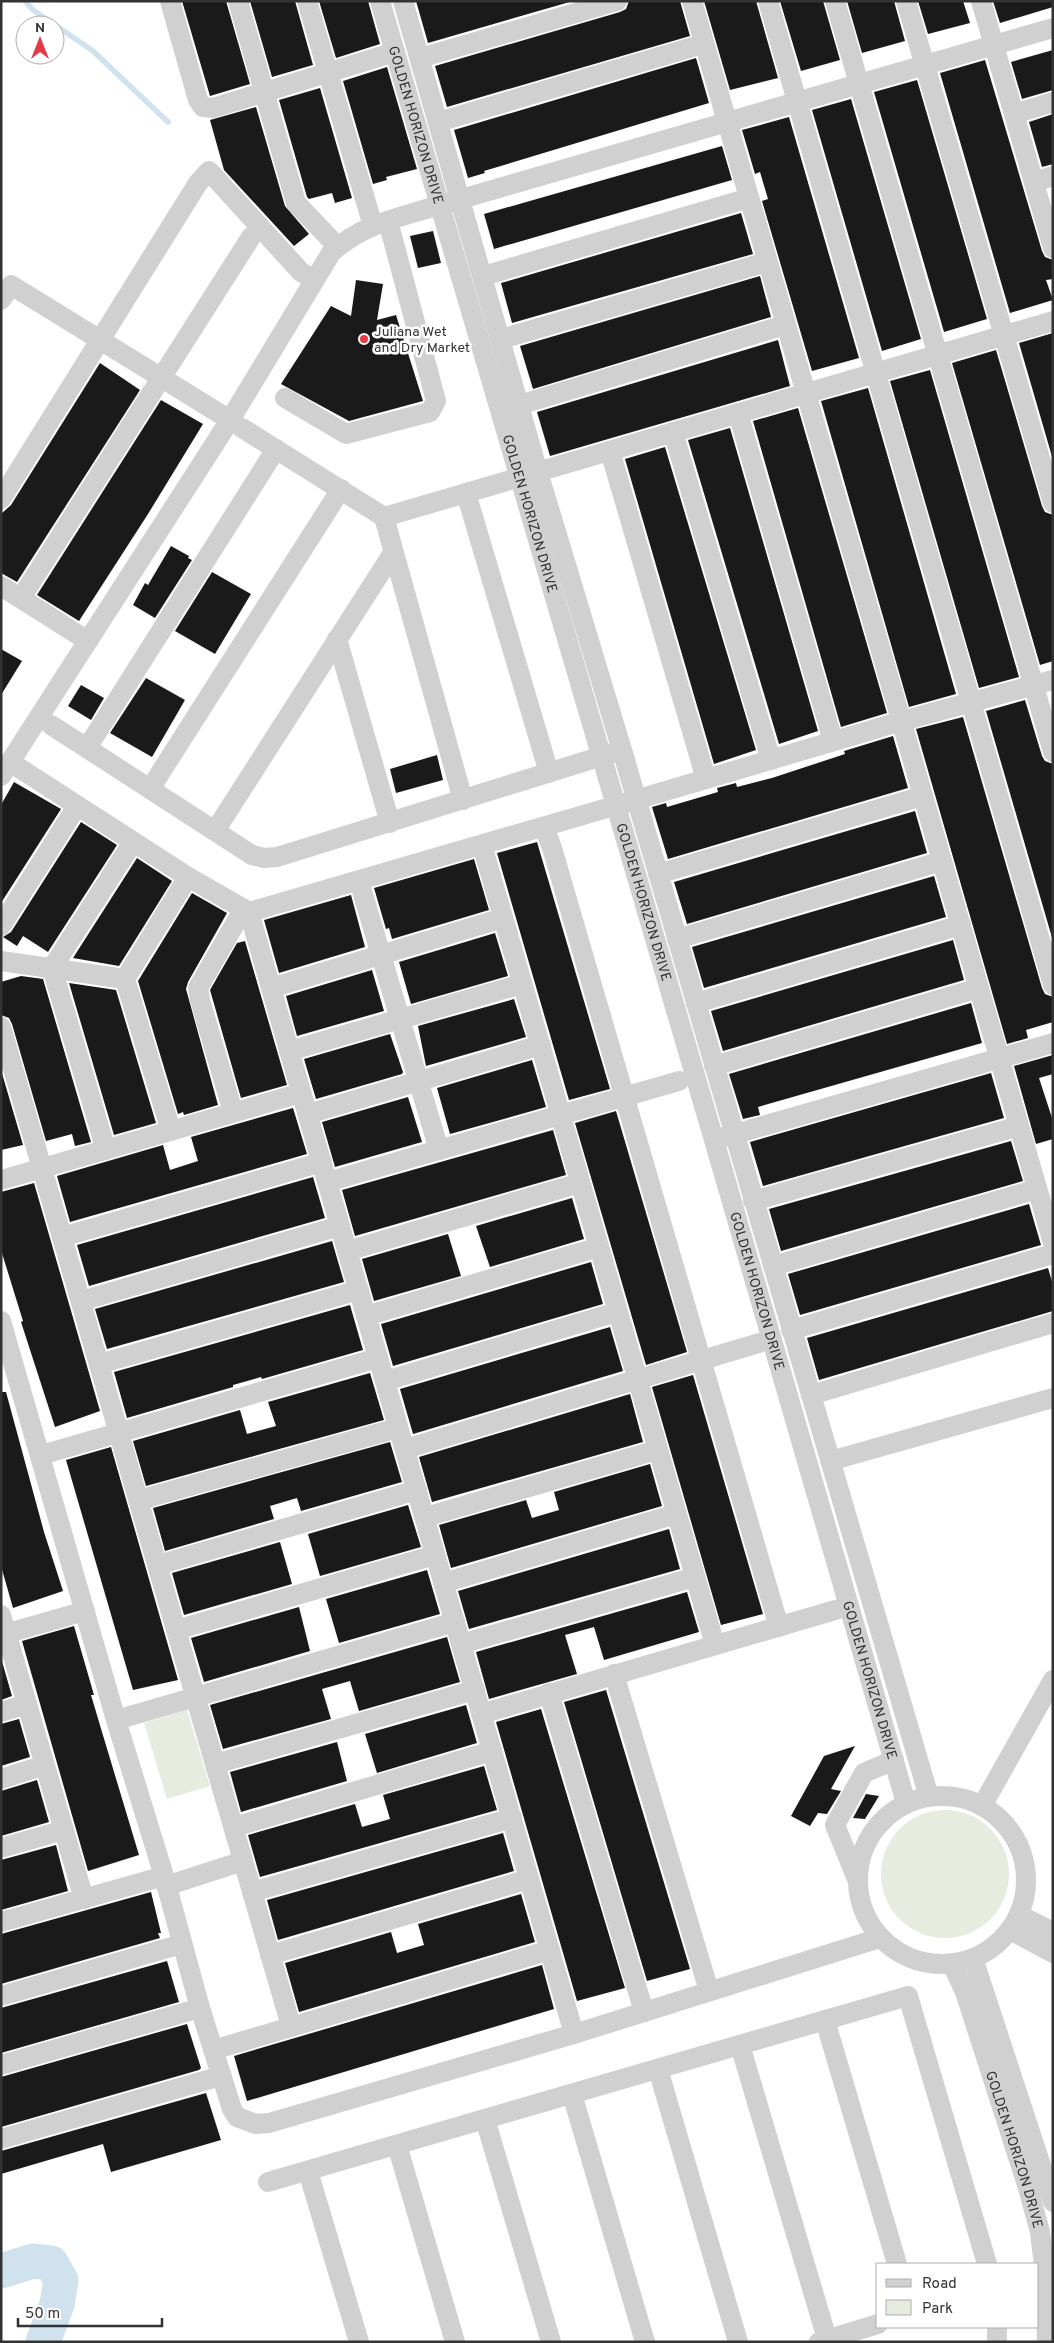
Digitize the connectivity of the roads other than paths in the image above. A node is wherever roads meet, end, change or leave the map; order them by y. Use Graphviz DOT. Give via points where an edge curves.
graph roads {
  1 [pos="170,1"];
  2 [pos="238,1"];
  3 [pos="307,1"];
  4 [pos="380,1"];
  5 [pos="403,1"];
  6 [pos="617,1"];
  7 [pos="692,1"];
  8 [pos="768,1"];
  9 [pos="835,1"];
  10 [pos="906,1"];
  11 [pos="981,1"];
  12 [pos="1053,28"];
  13 [pos="703,44"];
  14 [pos="994,45"];
  15 [pos="395,52"];
  16 [pos="420,58"];
  17 [pos="925,65"];
  18 [pos="328,72"];
  19 [pos="859,84"];
  20 [pos="264,91"];
  21 [pos="797,102"];
  22 [pos="1053,102"];
  23 [pos="1014,114"];
  24 [pos="438,122"];
  25 [pos="727,122"];
  26 [pos="1053,176"];
  27 [pos="1034,182"];
  28 [pos="749,198"];
  29 [pos="461,199"];
  30 [pos="440,205"];
  31 [pos="380,224"];
  32 [pos="251,237"];
  33 [pos="337,246"];
  34 [pos="1053,247"];
  35 [pos="767,262"];
  36 [pos="483,276"];
  37 [pos="314,280"];
  38 [pos="1,300"];
  39 [pos="1053,321"];
  40 [pos="785,325"];
  41 [pos="1004,335"];
  42 [pos="100,340"];
  43 [pos="501,340"];
  44 [pos="938,354"];
  45 [pos="876,373"];
  46 [pos="163,379"];
  47 [pos="805,393"];
  48 [pos="285,398"];
  49 [pos="519,405"];
  50 [pos="738,413"];
  51 [pos="236,424"];
  52 [pos="673,432"];
  53 [pos="276,449"];
  54 [pos="610,451"];
  55 [pos="529,474"];
  56 [pos="341,489"];
  57 [pos="466,493"];
  58 [pos="1,499"];
  59 [pos="1053,503"];
  60 [pos="384,517"];
  61 [pos="393,552"];
  62 [pos="1,586"];
  63 [pos="21,598"];
  64 [pos="337,639"];
  65 [pos="88,641"];
  66 [pos="1053,680"];
  67 [pos="1033,685"];
  68 [pos="971,702"];
  69 [pos="902,721"];
  70 [pos="51,725"];
  71 [pos="833,741"];
  72 [pos="87,748"];
  73 [pos="622,750"];
  74 [pos="1053,752"];
  75 [pos="601,756"];
  76 [pos="771,760"];
  77 [pos="5,769"];
  78 [pos="549,773"];
  79 [pos="706,779"];
  80 [pos="150,789"];
  81 [pos="924,796"];
  82 [pos="637,799"];
  83 [pos="463,800"];
  84 [pos="77,806"];
  85 [pos="610,807"];
  86 [pos="390,823"];
  87 [pos="544,827"];
  88 [pos="214,831"];
  89 [pos="133,842"];
  90 [pos="482,845"];
  91 [pos="942,861"];
  92 [pos="658,874"];
  93 [pos="188,877"];
  94 [pos="358,881"];
  95 [pos="246,911"];
  96 [pos="503,918"];
  97 [pos="961,925"];
  98 [pos="1,926"];
  99 [pos="677,938"];
  100 [pos="381,955"];
  101 [pos="1,961"];
  102 [pos="52,968"];
  103 [pos="125,979"];
  104 [pos="522,984"];
  105 [pos="1053,985"];
  106 [pos="271,988"];
  107 [pos="979,988"];
  108 [pos="696,1003"];
  109 [pos="400,1019"];
  110 [pos="1,1028"];
  111 [pos="1053,1044"];
  112 [pos="540,1045"];
  113 [pos="290,1051"];
  114 [pos="1000,1058"];
  115 [pos="714,1066"];
  116 [pos="419,1081"];
  117 [pos="679,1082"];
  118 [pos="301,1093"];
  119 [pos="626,1096"];
  120 [pos="234,1112"];
  121 [pos="308,1114"];
  122 [pos="561,1115"];
  123 [pos="1019,1126"];
  124 [pos="171,1131"];
  125 [pos="734,1134"];
  126 [pos="714,1140"];
  127 [pos="106,1150"];
  128 [pos="439,1150"];
  129 [pos="42,1168"];
  130 [pos="324,1172"];
  131 [pos="1,1180"];
  132 [pos="580,1183"];
  133 [pos="1037,1189"];
  134 [pos="753,1201"];
  135 [pos="340,1226"];
  136 [pos="1051,1228"];
  137 [pos="62,1237"];
  138 [pos="599,1247"];
  139 [pos="347,1252"];
  140 [pos="1053,1254"];
  141 [pos="773,1266"];
  142 [pos="359,1290"];
  143 [pos="81,1301"];
  144 [pos="617,1312"];
  145 [pos="366,1316"];
  146 [pos="1,1320"];
  147 [pos="1053,1323"];
  148 [pos="791,1330"];
  149 [pos="759,1343"];
  150 [pos="5,1348"];
  151 [pos="378,1358"];
  152 [pos="700,1361"];
  153 [pos="99,1364"];
  154 [pos="636,1380"];
  155 [pos="385,1381"];
  156 [pos="811,1395"];
  157 [pos="1053,1398"];
  158 [pos="398,1428"];
  159 [pos="119,1433"];
  160 [pos="405,1449"];
  161 [pos="657,1450"];
  162 [pos="41,1455"];
  163 [pos="830,1461"];
  164 [pos="417,1490"];
  165 [pos="139,1500"];
  166 [pos="676,1514"];
  167 [pos="424,1517"];
  168 [pos="435,1555"];
  169 [pos="158,1565"];
  170 [pos="694,1577"];
  171 [pos="444,1583"];
  172 [pos="850,1606"];
  173 [pos="85,1611"];
  174 [pos="455,1622"];
  175 [pos="778,1627"];
  176 [pos="3,1628"];
  177 [pos="176,1630"];
  178 [pos="461,1644"];
  179 [pos="715,1646"];
  180 [pos="614,1674"];
  181 [pos="1053,1680"];
  182 [pos="475,1690"];
  183 [pos="549,1693"];
  184 [pos="196,1697"];
  185 [pos="27,1704"];
  186 [pos="1,1712"];
  187 [pos="481,1714"];
  188 [pos="116,1720"];
  189 [pos="492,1751"];
  190 [pos="894,1760"];
  191 [pos="216,1764"];
  192 [pos="45,1765"];
  193 [pos="1,1779"];
  194 [pos="929,1797"];
  195 [pos="906,1803"];
  196 [pos="982,1806"];
  197 [pos="512,1818"];
  198 [pos="234,1827"];
  199 [pos="64,1830"];
  200 [pos="1,1848"];
  201 [pos="244,1861"];
  202 [pos="529,1879"];
  203 [pos="857,1880"];
  204 [pos="165,1881"];
  205 [pos="252,1892"];
  206 [pos="84,1899"];
  207 [pos="1,1922"];
  208 [pos="1014,1923"];
  209 [pos="1053,1932"];
  210 [pos="880,1938"];
  211 [pos="182,1944"];
  212 [pos="550,1950"];
  213 [pos="1053,1953"];
  214 [pos="270,1955"];
  215 [pos="973,1958"];
  216 [pos="952,1964"];
  217 [pos="710,1991"];
  218 [pos="1,1996"];
  219 [pos="200,2008"];
  220 [pos="644,2012"];
  221 [pos="825,2020"];
  222 [pos="291,2026"];
  223 [pos="574,2034"];
  224 [pos="740,2045"];
  225 [pos="213,2050"];
  226 [pos="1,2065"];
  227 [pos="658,2069"];
  228 [pos="221,2076"];
  229 [pos="572,2094"];
  230 [pos="486,2119"];
  231 [pos="1,2139"];
  232 [pos="396,2145"];
  233 [pos="308,2170"];
  234 [pos="268,2182"];
  235 [pos="1053,2202"];
  236 [pos="897,2263"];
  237 [pos="987,2263"];
  238 [pos="1045,2274"];
  239 [pos="1045,2296"];
  240 [pos="876,2325"];
  241 [pos="997,2328"];
  242 [pos="823,2340"];
  243 [pos="359,2342"];
  244 [pos="455,2342"];
  245 [pos="551,2342"];
  246 [pos="645,2342"];
  247 [pos="738,2342"];
  248 [pos="997,2342"];
  249 [pos="1047,2342"];
  1 -- 20 [label="street" via="198,100 203,107 213,108"];
  2 -- 20 [label="street"];
  3 -- 18 [label="street"];
  4 -- 15 [label="street, GOLDEN HORIZON DRIVE"];
  5 -- 16 [label="street, GOLDEN HORIZON DRIVE"];
  6 -- 16 [label="street"];
  7 -- 13 [label="street"];
  8 -- 21 [label="street"];
  9 -- 19 [label="street"];
  10 -- 17 [label="street"];
  11 -- 14 [label="street"];
  12 -- 14 [label="street"];
  13 -- 24 [label="street"];
  13 -- 25 [label="street"];
  14 -- 17 [label="street"];
  14 -- 23 [label="street"];
  15 -- 18 [label="street"];
  15 -- 30 [label="street, GOLDEN HORIZON DRIVE"];
  16 -- 24 [label="street, GOLDEN HORIZON DRIVE"];
  17 -- 19 [label="street"];
  17 -- 41 [label="street"];
  18 -- 20 [label="street"];
  18 -- 31 [label="street"];
  19 -- 21 [label="street"];
  19 -- 44 [label="street"];
  20 -- 33 [label="street" via="296,203"];
  21 -- 25 [label="street"];
  21 -- 45 [label="street"];
  22 -- 23 [label="street"];
  23 -- 27 [label="street"];
  24 -- 29 [label="street, GOLDEN HORIZON DRIVE"];
  25 -- 28 [label="street"];
  25 -- 29 [label="street"];
  26 -- 27 [label="street"];
  27 -- 34 [label="street"];
  28 -- 35 [label="street"];
  28 -- 36 [label="street"];
  29 -- 30 [label="street"];
  29 -- 36 [label="street, GOLDEN HORIZON DRIVE"];
  30 -- 31 [label="street"];
  30 -- 55 [label="street, GOLDEN HORIZON DRIVE"];
  31 -- 33 [label="street" via="360,230"];
  31 -- 48 [label="street" via="436,401 434,408 430,412 346,434"];
  32 -- 46 [label="street"];
  33 -- 37 [label="street"];
  35 -- 40 [label="street"];
  35 -- 43 [label="street"];
  36 -- 43 [label="street, GOLDEN HORIZON DRIVE"];
  37 -- 42 [label="street" via="301,272 209,171 198,182"];
  37 -- 51 [label="street"];
  38 -- 42 [label="street" via="11,285"];
  39 -- 41 [label="street"];
  40 -- 47 [label="street"];
  40 -- 49 [label="street"];
  41 -- 44 [label="street"];
  41 -- 59 [label="street"];
  42 -- 46 [label="street"];
  42 -- 58 [label="street"];
  43 -- 49 [label="street, GOLDEN HORIZON DRIVE"];
  44 -- 45 [label="street"];
  44 -- 67 [label="street"];
  45 -- 47 [label="street"];
  45 -- 68 [label="street"];
  46 -- 51 [label="street"];
  46 -- 63 [label="street"];
  47 -- 50 [label="street"];
  47 -- 69 [label="street"];
  49 -- 55 [label="street, GOLDEN HORIZON DRIVE"];
  50 -- 52 [label="street"];
  50 -- 71 [label="street"];
  51 -- 53 [label="street"];
  51 -- 65 [label="street"];
  52 -- 54 [label="street"];
  52 -- 76 [label="street"];
  53 -- 56 [label="street"];
  53 -- 72 [label="street"];
  54 -- 55 [label="street"];
  54 -- 79 [label="street"];
  55 -- 57 [label="street"];
  55 -- 73 [label="street, GOLDEN HORIZON DRIVE"];
  55 -- 75 [label="street, GOLDEN HORIZON DRIVE"];
  56 -- 60 [label="street"];
  56 -- 80 [label="street"];
  57 -- 60 [label="street"];
  57 -- 78 [label="street"];
  60 -- 61 [label="street"];
  61 -- 64 [label="street"];
  61 -- 83 [label="street"];
  62 -- 63 [label="street"];
  63 -- 65 [label="street"];
  64 -- 86 [label="street"];
  64 -- 88 [label="street"];
  65 -- 77 [label="street"];
  66 -- 67 [label="street"];
  67 -- 68 [label="street"];
  67 -- 74 [label="street"];
  68 -- 69 [label="street"];
  68 -- 105 [label="street"];
  69 -- 71 [label="street"];
  69 -- 81 [label="street"];
  70 -- 72 [label="street"];
  71 -- 76 [label="street"];
  72 -- 80 [label="street"];
  73 -- 75 [label="street"];
  73 -- 82 [label="street, GOLDEN HORIZON DRIVE"];
  75 -- 78 [label="street"];
  75 -- 85 [label="street, GOLDEN HORIZON DRIVE"];
  76 -- 79 [label="street"];
  77 -- 84 [label="street"];
  78 -- 83 [label="street"];
  79 -- 82 [label="street"];
  80 -- 88 [label="street"];
  81 -- 91 [label="street"];
  81 -- 92 [label="street"];
  82 -- 85 [label="street"];
  82 -- 92 [label="street, GOLDEN HORIZON DRIVE"];
  83 -- 86 [label="street"];
  84 -- 89 [label="street"];
  84 -- 98 [label="street"];
  85 -- 87 [label="street"];
  85 -- 126 [label="street, GOLDEN HORIZON DRIVE"];
  86 -- 88 [label="street" via="277,857 264,858 252,855"];
  87 -- 90 [label="street"];
  87 -- 119 [label="street"];
  89 -- 93 [label="street"];
  89 -- 102 [label="street"];
  90 -- 94 [label="street"];
  90 -- 96 [label="street"];
  91 -- 97 [label="street"];
  91 -- 99 [label="street"];
  92 -- 99 [label="street, GOLDEN HORIZON DRIVE"];
  93 -- 95 [label="street"];
  93 -- 103 [label="street"];
  94 -- 95 [label="street"];
  94 -- 100 [label="street"];
  95 -- 106 [label="street"];
  95 -- 120 [label="street" via="198,988"];
  96 -- 100 [label="street"];
  96 -- 104 [label="street"];
  97 -- 107 [label="street"];
  97 -- 108 [label="street"];
  99 -- 108 [label="street, GOLDEN HORIZON DRIVE"];
  100 -- 106 [label="street"];
  100 -- 109 [label="street"];
  101 -- 102 [label="street"];
  102 -- 103 [label="street"];
  102 -- 127 [label="street"];
  103 -- 124 [label="street"];
  104 -- 109 [label="street"];
  104 -- 112 [label="street"];
  106 -- 113 [label="street"];
  107 -- 114 [label="street"];
  107 -- 115 [label="street"];
  108 -- 115 [label="street, GOLDEN HORIZON DRIVE"];
  109 -- 113 [label="street"];
  109 -- 116 [label="street"];
  110 -- 129 [label="street"];
  111 -- 114 [label="street"];
  112 -- 116 [label="street"];
  112 -- 122 [label="street"];
  113 -- 118 [label="street"];
  114 -- 123 [label="street"];
  114 -- 125 [label="street"];
  115 -- 125 [label="street, GOLDEN HORIZON DRIVE"];
  116 -- 121 [label="street"];
  116 -- 128 [label="street"];
  117 -- 119 [label="street"];
  118 -- 120 [label="street"];
  118 -- 121 [label="street"];
  119 -- 122 [label="street"];
  119 -- 152 [label="street"];
  120 -- 124 [label="street"];
  121 -- 130 [label="street"];
  122 -- 128 [label="street"];
  122 -- 132 [label="street"];
  123 -- 133 [label="street"];
  123 -- 134 [label="street"];
  124 -- 127 [label="street"];
  125 -- 126 [label="street"];
  125 -- 134 [label="street, GOLDEN HORIZON DRIVE"];
  126 -- 172 [label="street, GOLDEN HORIZON DRIVE"];
  127 -- 129 [label="street"];
  128 -- 130 [label="street"];
  129 -- 131 [label="street"];
  129 -- 137 [label="street"];
  130 -- 135 [label="street"];
  130 -- 137 [label="street"];
  132 -- 138 [label="street"];
  132 -- 139 [label="street"];
  133 -- 136 [label="street"];
  133 -- 141 [label="street"];
  134 -- 141 [label="street, GOLDEN HORIZON DRIVE"];
  135 -- 139 [label="street"];
  135 -- 143 [label="street"];
  137 -- 143 [label="street"];
  138 -- 144 [label="street"];
  138 -- 145 [label="street"];
  139 -- 142 [label="street"];
  140 -- 148 [label="street"];
  141 -- 148 [label="street, GOLDEN HORIZON DRIVE"];
  142 -- 145 [label="street"];
  142 -- 153 [label="street"];
  143 -- 153 [label="street"];
  144 -- 154 [label="street"];
  144 -- 155 [label="street"];
  145 -- 151 [label="street"];
  146 -- 150 [label="street"];
  147 -- 156 [label="street"];
  148 -- 156 [label="street, GOLDEN HORIZON DRIVE"];
  149 -- 152 [label="street"];
  150 -- 162 [label="street"];
  151 -- 155 [label="street"];
  151 -- 159 [label="street"];
  152 -- 154 [label="street"];
  152 -- 175 [label="street"];
  153 -- 159 [label="street"];
  154 -- 160 [label="street"];
  154 -- 161 [label="street"];
  155 -- 158 [label="street"];
  156 -- 163 [label="street, GOLDEN HORIZON DRIVE"];
  157 -- 163 [label="street"];
  158 -- 160 [label="street"];
  158 -- 165 [label="street"];
  159 -- 162 [label="street"];
  159 -- 165 [label="street"];
  160 -- 164 [label="street"];
  161 -- 166 [label="street"];
  161 -- 167 [label="street"];
  162 -- 173 [label="street"];
  163 -- 194 [label="street, GOLDEN HORIZON DRIVE"];
  164 -- 167 [label="street"];
  164 -- 169 [label="street"];
  165 -- 169 [label="street"];
  166 -- 170 [label="street"];
  166 -- 171 [label="street"];
  167 -- 168 [label="street"];
  168 -- 171 [label="street"];
  168 -- 177 [label="street"];
  169 -- 177 [label="street"];
  170 -- 178 [label="street"];
  170 -- 179 [label="street"];
  171 -- 174 [label="street"];
  172 -- 175 [label="street"];
  172 -- 190 [label="street, GOLDEN HORIZON DRIVE"];
  173 -- 176 [label="street"];
  173 -- 188 [label="street"];
  174 -- 178 [label="street"];
  174 -- 184 [label="street"];
  175 -- 179 [label="street"];
  176 -- 185 [label="street"];
  177 -- 184 [label="street"];
  178 -- 182 [label="street"];
  179 -- 180 [label="street"];
  180 -- 183 [label="street"];
  180 -- 217 [label="street"];
  181 -- 196 [label="street"];
  182 -- 187 [label="street"];
  182 -- 191 [label="street"];
  183 -- 187 [label="street"];
  183 -- 220 [label="street"];
  184 -- 188 [label="street"];
  184 -- 191 [label="street"];
  185 -- 186 [label="street"];
  185 -- 192 [label="street"];
  187 -- 189 [label="street"];
  188 -- 204 [label="street"];
  189 -- 197 [label="street"];
  189 -- 198 [label="street"];
  190 -- 195 [label="street, GOLDEN HORIZON DRIVE"];
  190 -- 203 [label="street" via="864,1773 835,1825"];
  191 -- 198 [label="street"];
  192 -- 193 [label="street"];
  192 -- 199 [label="street"];
  194 -- 195 [label="street"];
  194 -- 196 [label="street" via="956,1797"];
  195 -- 203 [label="street" via="870,1834 863,1848"];
  196 -- 208 [label="street" via="1004,1823 1020,1847 1024,1860 1026,1888"];
  197 -- 202 [label="street"];
  197 -- 205 [label="street"];
  198 -- 201 [label="street"];
  199 -- 200 [label="street"];
  199 -- 206 [label="street"];
  201 -- 204 [label="street"];
  201 -- 205 [label="street"];
  202 -- 212 [label="street"];
  202 -- 214 [label="street"];
  203 -- 210 [label="street" via="863,1911"];
  204 -- 206 [label="street"];
  204 -- 211 [label="street"];
  205 -- 214 [label="street"];
  206 -- 207 [label="street"];
  208 -- 209 [label="street"];
  208 -- 213 [label="street"];
  208 -- 215 [label="street" via="987,1951"];
  210 -- 216 [label="street" via="905,1956 920,1962"];
  210 -- 217 [label="street"];
  211 -- 218 [label="street"];
  211 -- 219 [label="street"];
  212 -- 222 [label="street"];
  212 -- 223 [label="street"];
  214 -- 222 [label="street"];
  215 -- 216 [label="street"];
  215 -- 235 [label="street, GOLDEN HORIZON DRIVE"];
  216 -- 238 [label="street, GOLDEN HORIZON DRIVE" via="965,1992 1028,2188 1040,2232"];
  217 -- 220 [label="street"];
  219 -- 225 [label="street"];
  219 -- 226 [label="street"];
  220 -- 223 [label="street"];
  221 -- 224 [label="street"];
  221 -- 236 [label="street"];
  221 -- 237 [label="street" via="908,1996"];
  222 -- 225 [label="street"];
  223 -- 228 [label="street" via="269,2123 256,2124 237,2117"];
  224 -- 227 [label="street"];
  224 -- 242 [label="street"];
  225 -- 228 [label="street"];
  227 -- 229 [label="street"];
  227 -- 247 [label="street"];
  228 -- 231 [label="street"];
  229 -- 230 [label="street"];
  229 -- 246 [label="street"];
  230 -- 232 [label="street"];
  230 -- 245 [label="street"];
  232 -- 233 [label="street"];
  232 -- 244 [label="street"];
  233 -- 234 [label="street"];
  233 -- 243 [label="street"];
  238 -- 239 [label="street, GOLDEN HORIZON DRIVE"];
  239 -- 249 [label="street, GOLDEN HORIZON DRIVE"];
  240 -- 242 [label="street"];
  241 -- 248 [label="street"];
}
